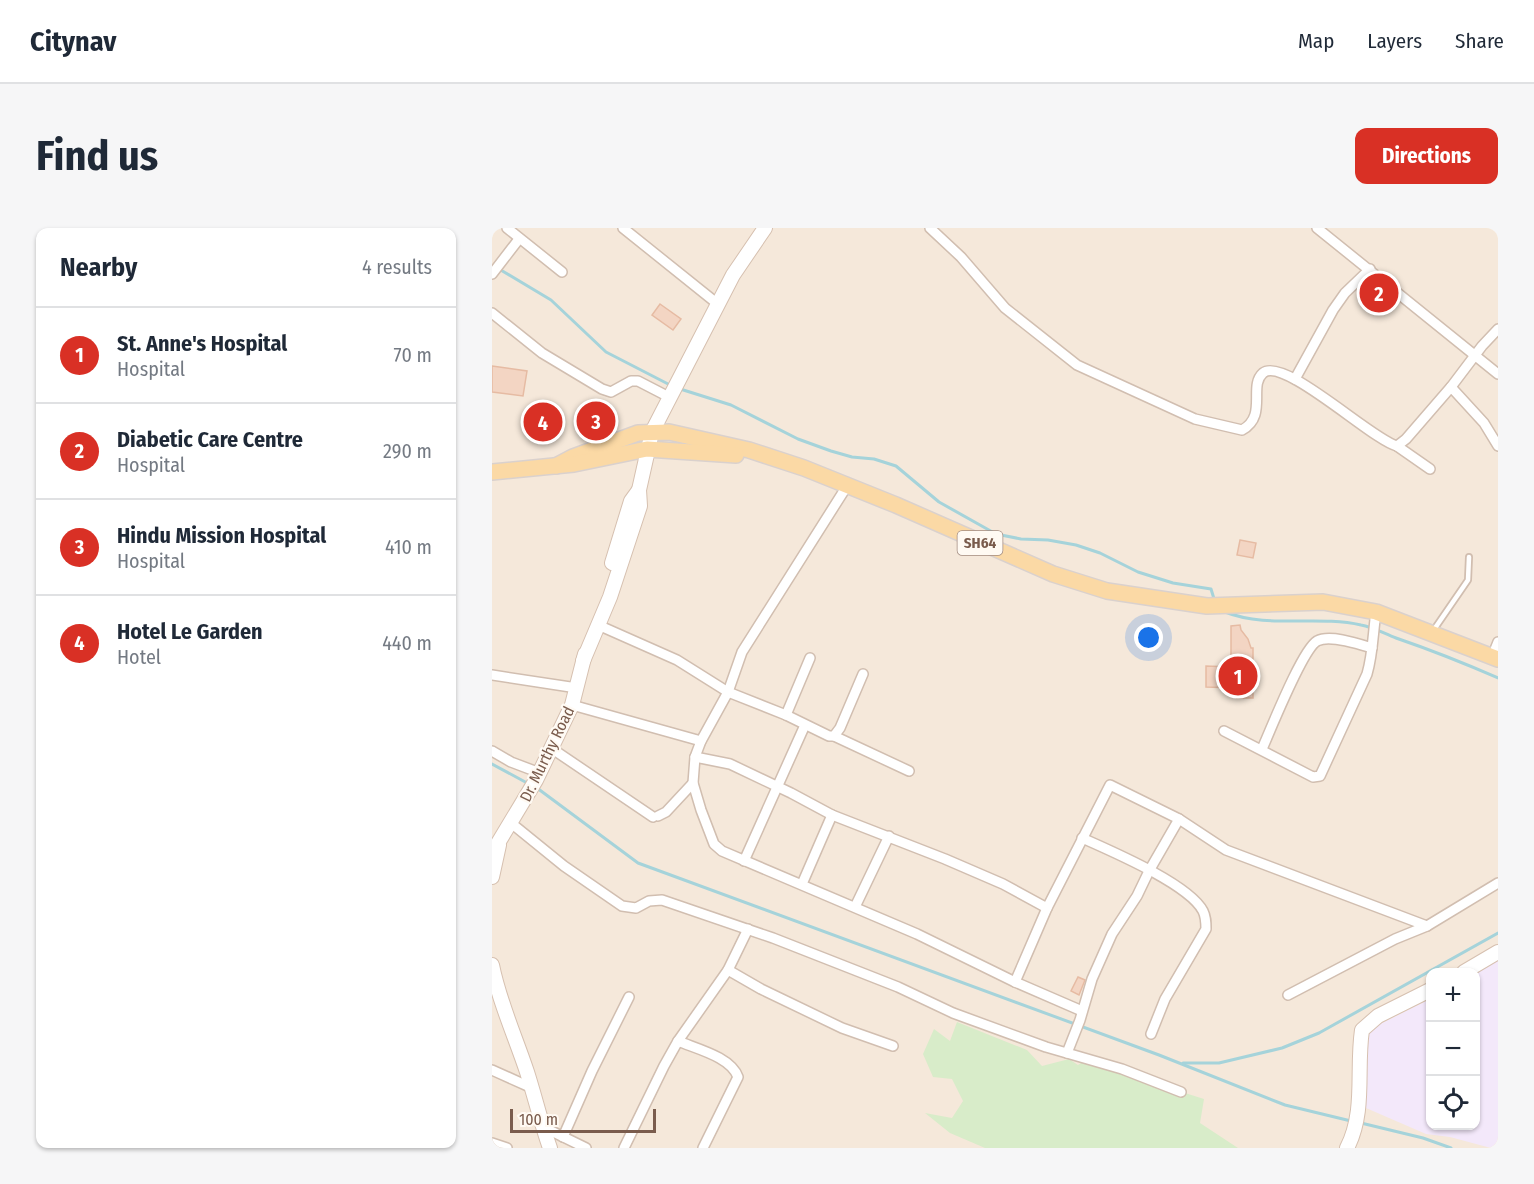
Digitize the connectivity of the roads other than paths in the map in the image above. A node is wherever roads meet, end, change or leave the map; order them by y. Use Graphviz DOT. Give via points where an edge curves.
graph roads {
  1 [pos="507,228"];
  2 [pos="623,228"];
  3 [pos="765,228"];
  4 [pos="930,228"];
  5 [pos="1317,228"];
  6 [pos="519,239"];
  7 [pos="1370,270"];
  8 [pos="562,272"];
  9 [pos="492,274"];
  10 [pos="719,305"];
  11 [pos="492,313"];
  12 [pos="1498,329"];
  13 [pos="1475,355"];
  14 [pos="1498,374"];
  15 [pos="1294,379"];
  16 [pos="1450,387"];
  17 [pos="670,394"];
  18 [pos="652,432"];
  19 [pos="1396,446"];
  20 [pos="1498,446"];
  21 [pos="647,449"];
  22 [pos="761,455"];
  23 [pos="556,466"];
  24 [pos="1430,469"];
  25 [pos="492,472"];
  26 [pos="847,486"];
  27 [pos="639,490"];
  28 [pos="1469,557"];
  29 [pos="1375,619"];
  30 [pos="598,625"];
  31 [pos="1431,633"];
  32 [pos="1498,642"];
  33 [pos="1371,644"];
  34 [pos="810,658"];
  35 [pos="1495,658"];
  36 [pos="583,661"];
  37 [pos="863,674"];
  38 [pos="492,675"];
  39 [pos="577,688"];
  40 [pos="728,692"];
  41 [pos="572,705"];
  42 [pos="786,715"];
  43 [pos="805,725"];
  44 [pos="1224,731"];
  45 [pos="834,736"];
  46 [pos="701,741"];
  47 [pos="551,748"];
  48 [pos="1262,749"];
  49 [pos="492,751"];
  50 [pos="695,757"];
  51 [pos="909,771"];
  52 [pos="538,776"];
  53 [pos="693,783"];
  54 [pos="776,786"];
  55 [pos="832,815"];
  56 [pos="1179,819"];
  57 [pos="512,823"];
  58 [pos="889,836"];
  59 [pos="1082,838"];
  60 [pos="496,844"];
  61 [pos="744,861"];
  62 [pos="1149,871"];
  63 [pos="492,877"];
  64 [pos="1498,883"];
  65 [pos="802,884"];
  66 [pos="855,907"];
  67 [pos="1047,908"];
  68 [pos="1427,926"];
  69 [pos="748,929"];
  70 [pos="1498,952"];
  71 [pos="492,964"];
  72 [pos="1471,968"];
  73 [pos="728,970"];
  74 [pos="1015,982"];
  75 [pos="1426,992"];
  76 [pos="1288,995"];
  77 [pos="629,997"];
  78 [pos="497,1003"];
  79 [pos="1081,1015"];
  80 [pos="1151,1034"];
  81 [pos="678,1041"];
  82 [pos="893,1046"];
  83 [pos="1067,1053"];
  84 [pos="492,1070"];
  85 [pos="532,1088"];
  86 [pos="1181,1092"];
  87 [pos="543,1127"];
  88 [pos="563,1137"];
  89 [pos="492,1143"];
  90 [pos="507,1148"];
  91 [pos="550,1148"];
  92 [pos="586,1148"];
  93 [pos="624,1148"];
  94 [pos="703,1148"];
  95 [pos="1347,1148"];
  1 -- 6 [label="street"];
  2 -- 10 [label="street"];
  3 -- 10 [label="main road, Dr. Murthy Road" via="733,275"];
  4 -- 15 [label="street" via="1005,308 1077,365 1195,419 1242,430 1255,418 1258,380 1264,373 1271,370"];
  5 -- 7 [label="street"];
  6 -- 8 [label="street"];
  6 -- 9 [label="street"];
  7 -- 13 [label="street"];
  7 -- 15 [label="street" via="1333,310"];
  10 -- 17 [label="main road, Dr. Murthy Road"];
  11 -- 17 [label="street" via="542,353 602,389 610,392 638,381"];
  12 -- 13 [label="street"];
  13 -- 14 [label="street"];
  13 -- 16 [label="street"];
  15 -- 19 [label="street"];
  16 -- 19 [label="street" via="1406,440"];
  16 -- 20 [label="street" via="1484,423"];
  17 -- 18 [label="main road, Dr. Murthy Road"];
  18 -- 21 [label="main road, Dr. Murthy Road"];
  18 -- 22 [label="main road, SH64" via="669,432"];
  18 -- 23 [label="main road, SH64" via="632,435"];
  19 -- 24 [label="street"];
  21 -- 22 [label="main road, SH64"];
  21 -- 23 [label="main road, SH64"];
  21 -- 27 [label="main road, Dr. Murthy Road"];
  22 -- 26 [label="main road, SH64"];
  23 -- 25 [label="main road, SH64"];
  26 -- 29 [label="main road, SH64" via="1053,574 1107,591 1214,605 1323,602"];
  26 -- 40 [label="street" via="747,644"];
  27 -- 30 [label="main road, Dr. Murthy Road" via="640,506"];
  27 -- 36 [label="main road, Dr. Murthy Road" via="631,501"];
  28 -- 31 [label="lane" via="1468,580"];
  29 -- 31 [label="main road, SH64"];
  29 -- 33 [label="street"];
  30 -- 36 [label="main road, Dr. Murthy Road"];
  30 -- 40 [label="street" via="677,660"];
  31 -- 35 [label="main road, SH64"];
  32 -- 35 [label="street"];
  33 -- 48 [label="street" via="1324,639 1310,648"];
  33 -- 48 [label="street" via="1367,674 1320,776 1313,777"];
  34 -- 42 [label="street"];
  36 -- 39 [label="main road, Dr. Murthy Road"];
  37 -- 45 [label="street"];
  38 -- 39 [label="street"];
  39 -- 41 [label="main road, Dr. Murthy Road"];
  40 -- 42 [label="street"];
  40 -- 46 [label="street"];
  41 -- 46 [label="street"];
  41 -- 47 [label="main road, Dr. Murthy Road"];
  42 -- 43 [label="street"];
  43 -- 45 [label="street"];
  43 -- 54 [label="street"];
  44 -- 48 [label="street"];
  45 -- 51 [label="street"];
  46 -- 50 [label="street"];
  47 -- 52 [label="main road, Dr. Murthy Road"];
  47 -- 53 [label="street" via="656,817 662,816"];
  49 -- 52 [label="street"];
  50 -- 53 [label="street"];
  50 -- 54 [label="street" via="730,764"];
  52 -- 57 [label="main road, Dr. Murthy Road"];
  53 -- 61 [label="street" via="714,844"];
  54 -- 55 [label="street"];
  54 -- 61 [label="street"];
  55 -- 58 [label="street"];
  55 -- 65 [label="street"];
  56 -- 59 [label="street" via="1110,785"];
  56 -- 62 [label="street"];
  56 -- 68 [label="street" via="1226,850"];
  57 -- 60 [label="main road, Dr. Murthy Road"];
  57 -- 69 [label="street" via="564,866 622,906 636,908 662,900"];
  58 -- 66 [label="street"];
  58 -- 67 [label="street" via="1003,884"];
  59 -- 62 [label="street"];
  59 -- 67 [label="street"];
  60 -- 63 [label="main road, Dr. Murthy Road"];
  61 -- 65 [label="street"];
  62 -- 79 [label="street" via="1112,934"];
  62 -- 80 [label="street" via="1196,902 1206,919 1206,929 1165,999"];
  64 -- 68 [label="street"];
  65 -- 66 [label="street"];
  66 -- 74 [label="street"];
  67 -- 74 [label="street"];
  68 -- 76 [label="street"];
  69 -- 73 [label="street"];
  69 -- 83 [label="street" via="898,987 953,1013"];
  70 -- 72 [label="main road"];
  71 -- 78 [label="main road"];
  73 -- 81 [label="street"];
  73 -- 82 [label="street" via="842,1028"];
  74 -- 79 [label="street"];
  75 -- 95 [label="main road" via="1378,1016 1362,1030 1359,1114"];
  77 -- 88 [label="street"];
  78 -- 85 [label="main road"];
  79 -- 83 [label="street"];
  81 -- 93 [label="street"];
  81 -- 94 [label="street" via="724,1061 735,1069 738,1077"];
  83 -- 86 [label="street"];
  84 -- 85 [label="street"];
  85 -- 87 [label="main road"];
  87 -- 88 [label="street"];
  87 -- 91 [label="main road"];
  88 -- 92 [label="street"];
  89 -- 90 [label="street"];
}
